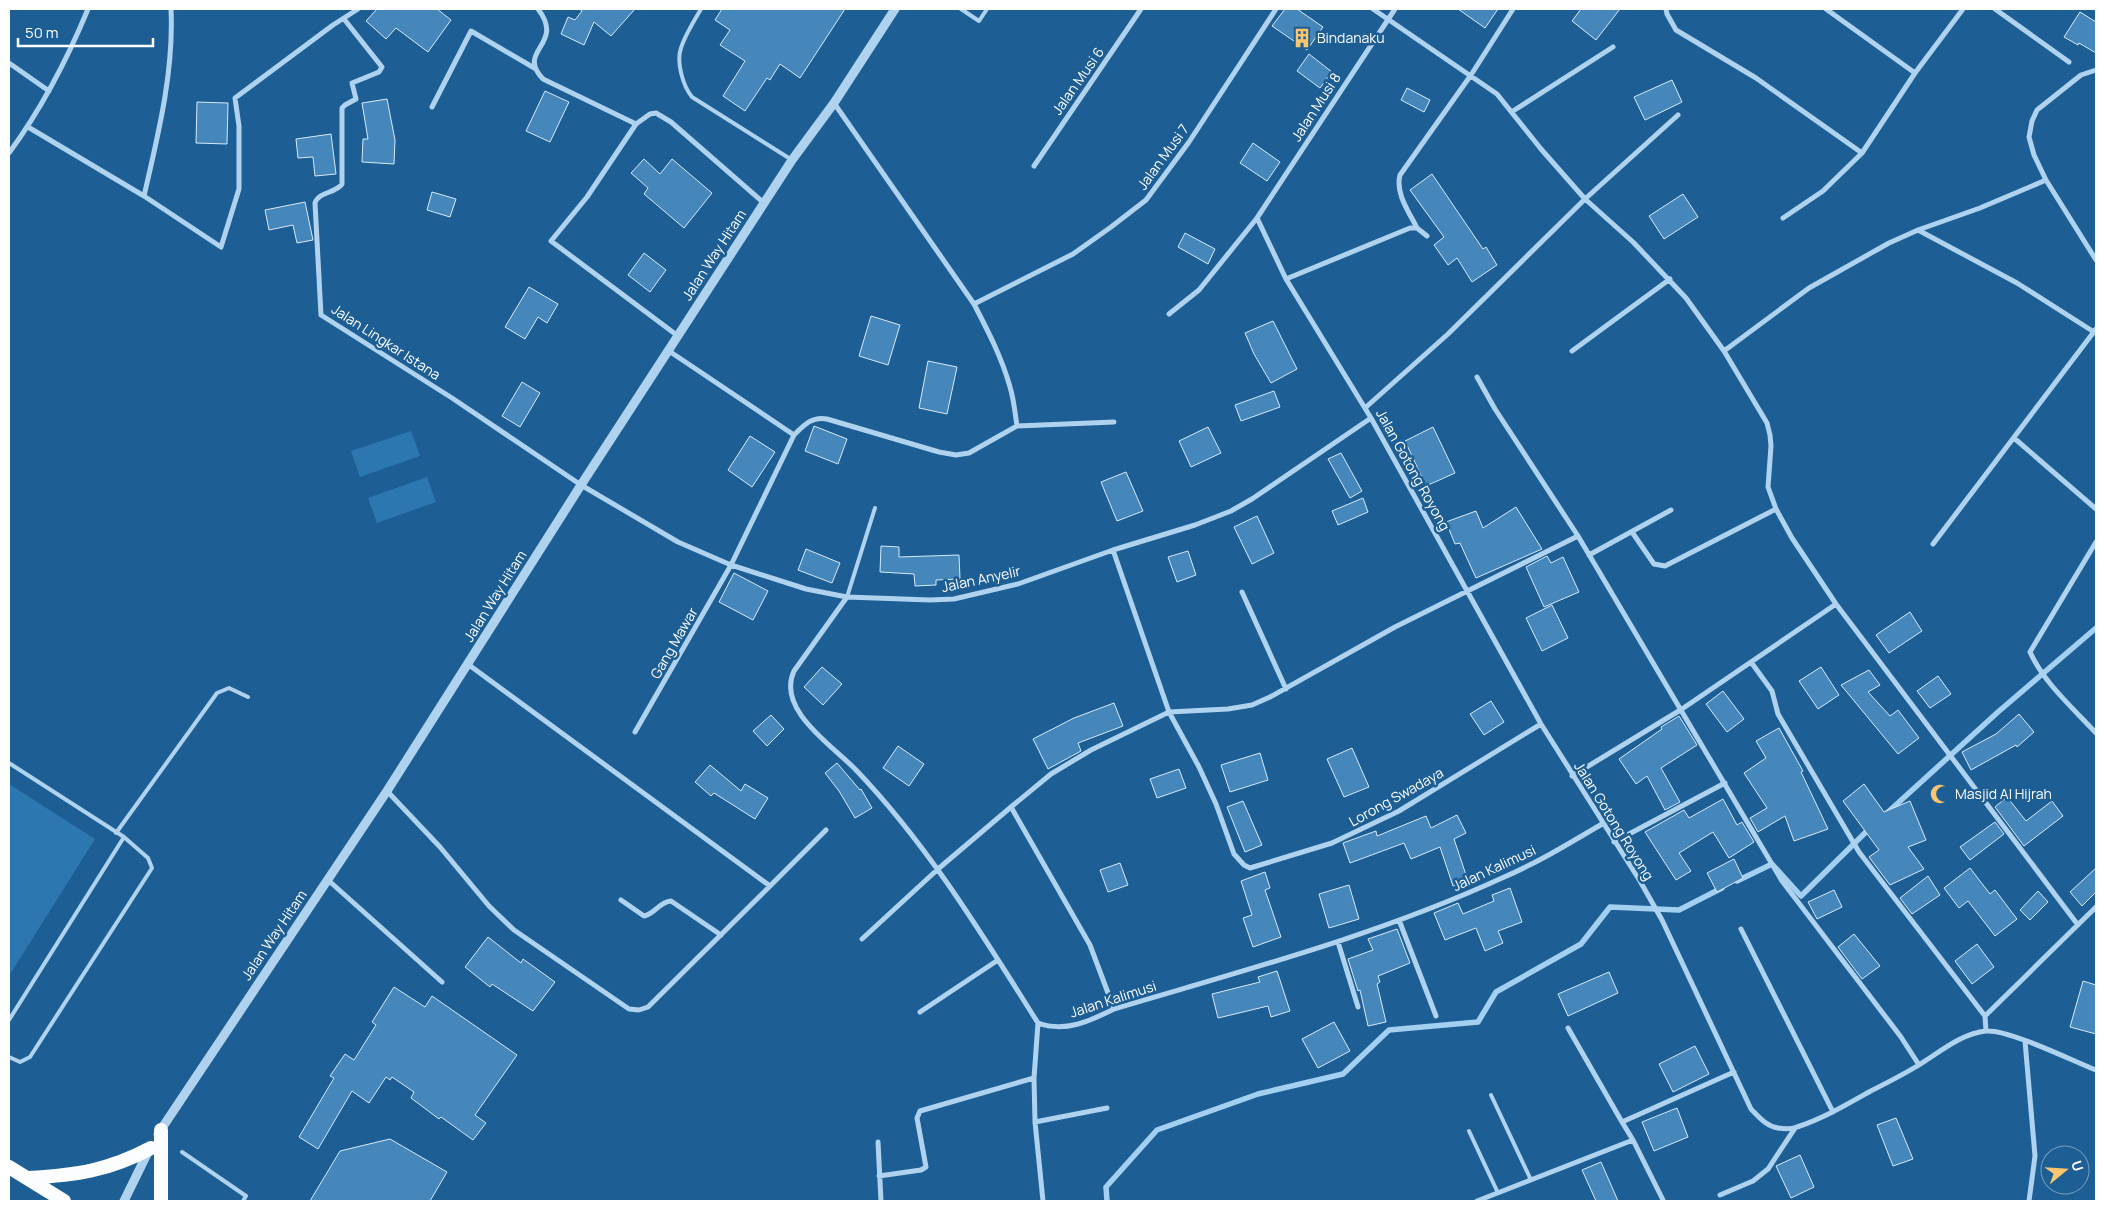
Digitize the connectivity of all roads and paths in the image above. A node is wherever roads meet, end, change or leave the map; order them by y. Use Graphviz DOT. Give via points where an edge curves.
graph roads {
  1 [pos="88,9"];
  2 [pos="172,9"];
  3 [pos="358,9"];
  4 [pos="538,9"];
  5 [pos="701,9"];
  6 [pos="895,9"];
  7 [pos="961,9"];
  8 [pos="987,9"];
  9 [pos="1141,9"];
  10 [pos="1276,9"];
  11 [pos="1373,9"];
  12 [pos="1395,9"];
  13 [pos="1513,9"];
  14 [pos="1666,9"];
  15 [pos="1826,9"];
  16 [pos="1964,9"];
  17 [pos="1995,9"];
  18 [pos="1388,18"];
  19 [pos="344,19"];
  20 [pos="1613,47"];
  21 [pos="2069,62"];
  22 [pos="9,63"];
  23 [pos="536,69"];
  24 [pos="2096,70"];
  25 [pos="1915,73"];
  26 [pos="1471,75"];
  27 [pos="49,91"];
  28 [pos="834,103"];
  29 [pos="432,107"];
  30 [pos="1513,111"];
  31 [pos="1678,115"];
  32 [pos="636,124"];
  33 [pos="28,127"];
  34 [pos="9,153"];
  35 [pos="1862,153"];
  36 [pos="792,160"];
  37 [pos="1034,166"];
  38 [pos="2046,180"];
  39 [pos="144,196"];
  40 [pos="1586,199"];
  41 [pos="764,203"];
  42 [pos="1257,218"];
  43 [pos="1783,218"];
  44 [pos="1418,228"];
  45 [pos="1918,230"];
  46 [pos="1427,236"];
  47 [pos="2096,260"];
  48 [pos="1286,278"];
  49 [pos="1670,279"];
  50 [pos="974,304"];
  51 [pos="1169,314"];
  52 [pos="2095,331"];
  53 [pos="678,337"];
  54 [pos="669,351"];
  55 [pos="1572,351"];
  56 [pos="1724,351"];
  57 [pos="1477,377"];
  58 [pos="1365,408"];
  59 [pos="1371,418"];
  60 [pos="1114,422"];
  61 [pos="1017,426"];
  62 [pos="794,435"];
  63 [pos="2014,438"];
  64 [pos="581,485"];
  65 [pos="875,508"];
  66 [pos="1776,509"];
  67 [pos="2096,509"];
  68 [pos="1671,510"];
  69 [pos="1632,532"];
  70 [pos="1578,536"];
  71 [pos="2096,542"];
  72 [pos="1933,544"];
  73 [pos="1113,550"];
  74 [pos="1589,555"];
  75 [pos="731,565"];
  76 [pos="1466,591"];
  77 [pos="1242,592"];
  78 [pos="847,597"];
  79 [pos="1836,604"];
  80 [pos="1751,662"];
  81 [pos="468,665"];
  82 [pos="1286,688"];
  83 [pos="248,697"];
  84 [pos="1682,709"];
  85 [pos="1169,712"];
  86 [pos="1541,724"];
  87 [pos="635,732"];
  88 [pos="2096,734"];
  89 [pos="9,763"];
  90 [pos="1572,776"];
  91 [pos="1725,783"];
  92 [pos="387,791"];
  93 [pos="1010,807"];
  94 [pos="1602,824"];
  95 [pos="826,830"];
  96 [pos="116,833"];
  97 [pos="124,837"];
  98 [pos="1614,842"];
  99 [pos="938,870"];
  100 [pos="328,880"];
  101 [pos="770,886"];
  102 [pos="621,900"];
  103 [pos="2096,907"];
  104 [pos="1400,920"];
  105 [pos="2078,925"];
  106 [pos="1741,928"];
  107 [pos="720,935"];
  108 [pos="862,939"];
  109 [pos="1338,942"];
  110 [pos="998,960"];
  111 [pos="442,982"];
  112 [pos="1358,1007"];
  113 [pos="1114,1009"];
  114 [pos="920,1012"];
  115 [pos="1436,1016"];
  116 [pos="1985,1016"];
  117 [pos="9,1020"];
  118 [pos="1038,1023"];
  119 [pos="1568,1028"];
  120 [pos="1986,1031"];
  121 [pos="2025,1041"];
  122 [pos="9,1057"];
  123 [pos="1919,1065"];
  124 [pos="2096,1070"];
  125 [pos="1734,1072"];
  126 [pos="1034,1078"];
  127 [pos="1491,1095"];
  128 [pos="1108,1108"];
  129 [pos="1833,1112"];
  130 [pos="1035,1122"];
  131 [pos="1622,1122"];
  132 [pos="1795,1128"];
  133 [pos="161,1130"];
  134 [pos="1469,1131"];
  135 [pos="1633,1140"];
  136 [pos="878,1142"];
  137 [pos="151,1148"];
  138 [pos="182,1152"];
  139 [pos="9,1167"];
  140 [pos="879,1176"];
  141 [pos="28,1178"];
  142 [pos="1532,1180"];
  143 [pos="1498,1193"];
  144 [pos="1720,1195"];
  145 [pos="1663,1200"];
  146 [pos="64,1201"];
  147 [pos="124,1201"];
  148 [pos="161,1201"];
  149 [pos="244,1201"];
  150 [pos="881,1201"];
  151 [pos="1043,1201"];
  152 [pos="1477,1201"];
  153 [pos="2029,1201"];
  1 -- 27 [label="street"];
  2 -- 39 [label="street" via="159,129"];
  3 -- 19 [label="street"];
  4 -- 23 [label="street" via="548,30 535,56"];
  5 -- 36 [label="lane" via="680,49 682,74 688,93"];
  6 -- 28 [label="street, Jalan Way Hitam"];
  7 -- 8 [label="lane" via="979,21"];
  9 -- 37 [label="street, Jalan Musi 6"];
  10 -- 50 [label="street, Jalan Musi 7" via="1189,142 1146,200 1073,254"];
  11 -- 18 [label="street"];
  12 -- 18 [label="street, Jalan Musi 8"];
  13 -- 26 [label="street"];
  14 -- 35 [label="street" via="1676,30 1756,78"];
  15 -- 25 [label="street"];
  16 -- 25 [label="street"];
  17 -- 21 [label="street"];
  18 -- 26 [label="street"];
  18 -- 42 [label="street, Jalan Musi 8"];
  19 -- 39 [label="street" via="235,98 239,126 239,189 220,247"];
  19 -- 64 [label="street, Jalan Lingkar Istana" via="382,68 352,83 356,99 342,108 342,184 319,197 315,203 321,315"];
  20 -- 30 [label="street"];
  22 -- 27 [label="street"];
  23 -- 29 [label="street" via="471,31"];
  23 -- 32 [label="street" via="543,80"];
  24 -- 38 [label="street" via="2081,76 2037,110 2029,137"];
  25 -- 35 [label="street"];
  26 -- 30 [label="street"];
  26 -- 44 [label="street" via="1400,175 1401,195"];
  27 -- 33 [label="street"];
  28 -- 36 [label="street, Jalan Way Hitam"];
  28 -- 50 [label="street"];
  30 -- 40 [label="street" via="1541,149"];
  31 -- 40 [label="street"];
  32 -- 41 [label="street" via="650,114 661,115"];
  32 -- 53 [label="street" via="587,197 551,241"];
  33 -- 34 [label="street"];
  33 -- 39 [label="street"];
  35 -- 43 [label="street" via="1823,191"];
  36 -- 41 [label="street, Jalan Way Hitam"];
  38 -- 45 [label="street"];
  38 -- 47 [label="street"];
  40 -- 49 [label="street"];
  40 -- 58 [label="street" via="1448,334"];
  41 -- 53 [label="street, Jalan Way Hitam"];
  42 -- 48 [label="street, Jalan Gotong Royong"];
  42 -- 51 [label="street, Jalan Musi 8" via="1199,290"];
  44 -- 46 [label="street"];
  44 -- 48 [label="street" via="1410,228"];
  45 -- 52 [label="street" via="2017,283"];
  45 -- 56 [label="street" via="1809,288"];
  48 -- 58 [label="street, Jalan Gotong Royong"];
  49 -- 55 [label="street"];
  49 -- 56 [label="street"];
  50 -- 61 [label="street" via="990,333 1011,388"];
  52 -- 63 [label="street"];
  53 -- 54 [label="street, Jalan Way Hitam"];
  54 -- 62 [label="street"];
  54 -- 64 [label="street, Jalan Way Hitam"];
  56 -- 66 [label="street" via="1767,423 1771,446 1767,480"];
  57 -- 70 [label="street"];
  58 -- 59 [label="street, Jalan Gotong Royong"];
  59 -- 73 [label="street, Jalan Anyelir" via="1231,511"];
  59 -- 76 [label="street, Jalan Gotong Royong"];
  60 -- 61 [label="street"];
  61 -- 62 [label="street" via="969,453 956,454 938,452 821,418 807,422"];
  62 -- 75 [label="street, Gang Mawar"];
  63 -- 67 [label="street"];
  63 -- 72 [label="street"];
  64 -- 75 [label="street, Jalan Anyelir" via="678,542"];
  64 -- 81 [label="street, Jalan Way Hitam"];
  65 -- 78 [label="lane"];
  66 -- 69 [label="street" via="1665,566 1654,564"];
  66 -- 79 [label="street"];
  68 -- 69 [label="street"];
  69 -- 74 [label="street"];
  70 -- 74 [label="street"];
  70 -- 76 [label="street"];
  71 -- 88 [label="street" via="2030,652 2036,666"];
  73 -- 78 [label="street, Jalan Anyelir" via="1028,581 954,599"];
  73 -- 85 [label="street"];
  74 -- 84 [label="street"];
  75 -- 78 [label="street, Jalan Anyelir" via="806,589"];
  75 -- 87 [label="street, Gang Mawar"];
  76 -- 82 [label="street"];
  76 -- 86 [label="street, Jalan Gotong Royong"];
  77 -- 82 [label="street"];
  78 -- 99 [label="street" via="794,671 790,681 793,701 807,723 856,770"];
  79 -- 80 [label="street"];
  79 -- 105 [label="street"];
  80 -- 84 [label="street"];
  80 -- 116 [label="street" via="1772,691 1778,714 1859,852"];
  81 -- 92 [label="street, Jalan Way Hitam"];
  81 -- 101 [label="street"];
  82 -- 85 [label="street" via="1252,705"];
  83 -- 96 [label="lane" via="229,688 217,693"];
  84 -- 90 [label="street"];
  84 -- 91 [label="street"];
  85 -- 86 [label="street, Lorong Swadaya" via="1216,804 1234,854 1250,868 1332,843 1375,824"];
  85 -- 93 [label="street" via="1091,750 1051,774"];
  86 -- 90 [label="street, Jalan Gotong Royong"];
  89 -- 96 [label="lane"];
  90 -- 94 [label="street, Jalan Gotong Royong"];
  91 -- 98 [label="street"];
  91 -- 123 [label="street" via="1782,882"];
  92 -- 100 [label="street, Jalan Way Hitam"];
  92 -- 107 [label="street" via="514,930 630,1009 648,1007"];
  93 -- 99 [label="street"];
  93 -- 113 [label="street" via="1090,945"];
  94 -- 98 [label="street, Jalan Gotong Royong"];
  94 -- 104 [label="street, Jalan Kalimusi" via="1505,877"];
  95 -- 101 [label="street"];
  96 -- 97 [label="lane"];
  97 -- 117 [label="lane"];
  97 -- 122 [label="lane" via="148,858 152,864 151,871 30,1057 20,1062"];
  98 -- 125 [label="street, Jalan Gotong Royong" via="1662,920"];
  99 -- 108 [label="street"];
  99 -- 110 [label="street"];
  100 -- 111 [label="street"];
  100 -- 133 [label="street, Jalan Way Hitam"];
  101 -- 107 [label="street"];
  102 -- 107 [label="street" via="644,916 662,903 671,901"];
  103 -- 105 [label="street"];
  104 -- 109 [label="street, Jalan Kalimusi"];
  104 -- 115 [label="street"];
  105 -- 116 [label="street"];
  106 -- 129 [label="street"];
  109 -- 112 [label="street"];
  109 -- 113 [label="street, Jalan Kalimusi"];
  110 -- 114 [label="street"];
  110 -- 118 [label="street"];
  113 -- 118 [label="street, Jalan Kalimusi" via="1092,1020 1060,1028"];
  116 -- 120 [label="street"];
  118 -- 126 [label="street"];
  119 -- 131 [label="street"];
  120 -- 121 [label="street"];
  120 -- 123 [label="street, Jalan Gotong Royong" via="1953,1043"];
  121 -- 124 [label="street"];
  121 -- 153 [label="street" via="2035,1156"];
  123 -- 129 [label="street, Jalan Gotong Royong"];
  125 -- 131 [label="street"];
  125 -- 132 [label="street, Jalan Gotong Royong" via="1751,1108 1762,1120 1779,1128"];
  126 -- 130 [label="street"];
  126 -- 140 [label="street" via="920,1111 917,1118 926,1167"];
  127 -- 142 [label="lane"];
  128 -- 130 [label="street"];
  129 -- 132 [label="street, Jalan Gotong Royong"];
  130 -- 151 [label="street"];
  131 -- 135 [label="street"];
  132 -- 144 [label="street" via="1768,1169 1753,1181"];
  133 -- 137 [label="street, Jalan Way Hitam"];
  133 -- 148 [label="highway"];
  134 -- 143 [label="lane"];
  135 -- 142 [label="street"];
  135 -- 145 [label="street"];
  136 -- 140 [label="street"];
  137 -- 141 [label="highway" via="126,1161 81,1174"];
  137 -- 147 [label="street, Jalan Way Hitam"];
  138 -- 149 [label="lane" via="246,1196"];
  139 -- 141 [label="highway"];
  140 -- 150 [label="street"];
  141 -- 146 [label="highway"];
  142 -- 143 [label="street"];
  143 -- 152 [label="street"];
}
